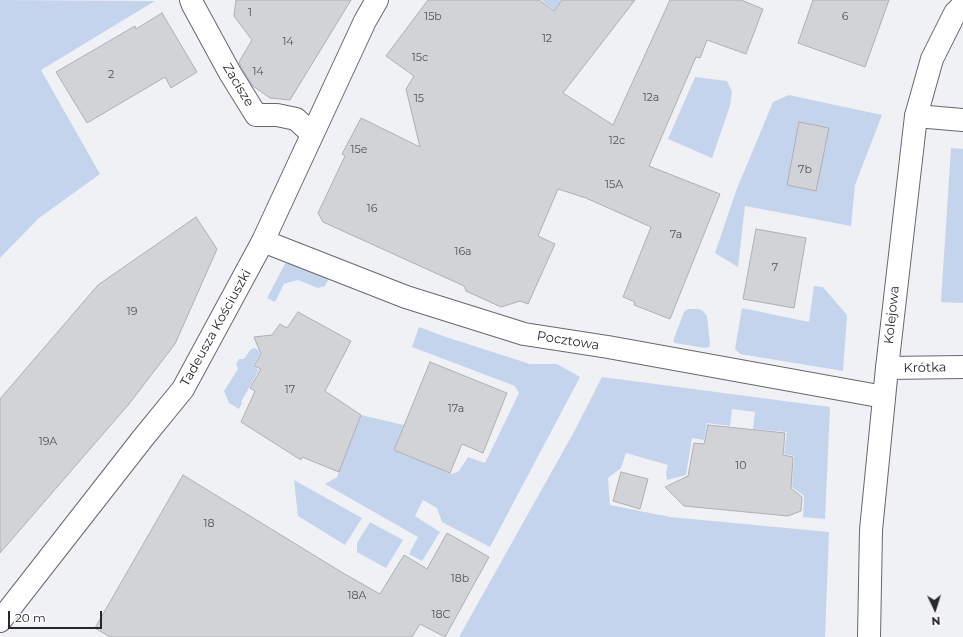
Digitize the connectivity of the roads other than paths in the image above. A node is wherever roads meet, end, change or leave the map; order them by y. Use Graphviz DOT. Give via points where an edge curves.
graph roads {
  1 [pos="191,0"];
  2 [pos="377,0"];
  3 [pos="963,5"];
  4 [pos="916,116"];
  5 [pos="963,120"];
  6 [pos="312,134"];
  7 [pos="263,241"];
  8 [pos="963,367"];
  9 [pos="886,368"];
  10 [pos="884,398"];
  11 [pos="0,621"];
  12 [pos="868,637"];
  1 -- 6 [label="street, Zacisze" via="256,115 277,115 296,119"];
  2 -- 6 [label="street, Tadeusza Kościuszki"];
  3 -- 4 [label="street, Kolejowa" via="955,13 932,59"];
  4 -- 5 [label="street"];
  4 -- 9 [label="street, Kolejowa"];
  6 -- 7 [label="street, Tadeusza Kościuszki"];
  7 -- 10 [label="street, Pocztowa" via="406,297 524,334"];
  7 -- 11 [label="street, Tadeusza Kościuszki" via="183,389"];
  8 -- 9 [label="street, Krótka"];
  9 -- 10 [label="street, Kolejowa"];
  10 -- 12 [label="street, Kolejowa" via="871,530"];
}
